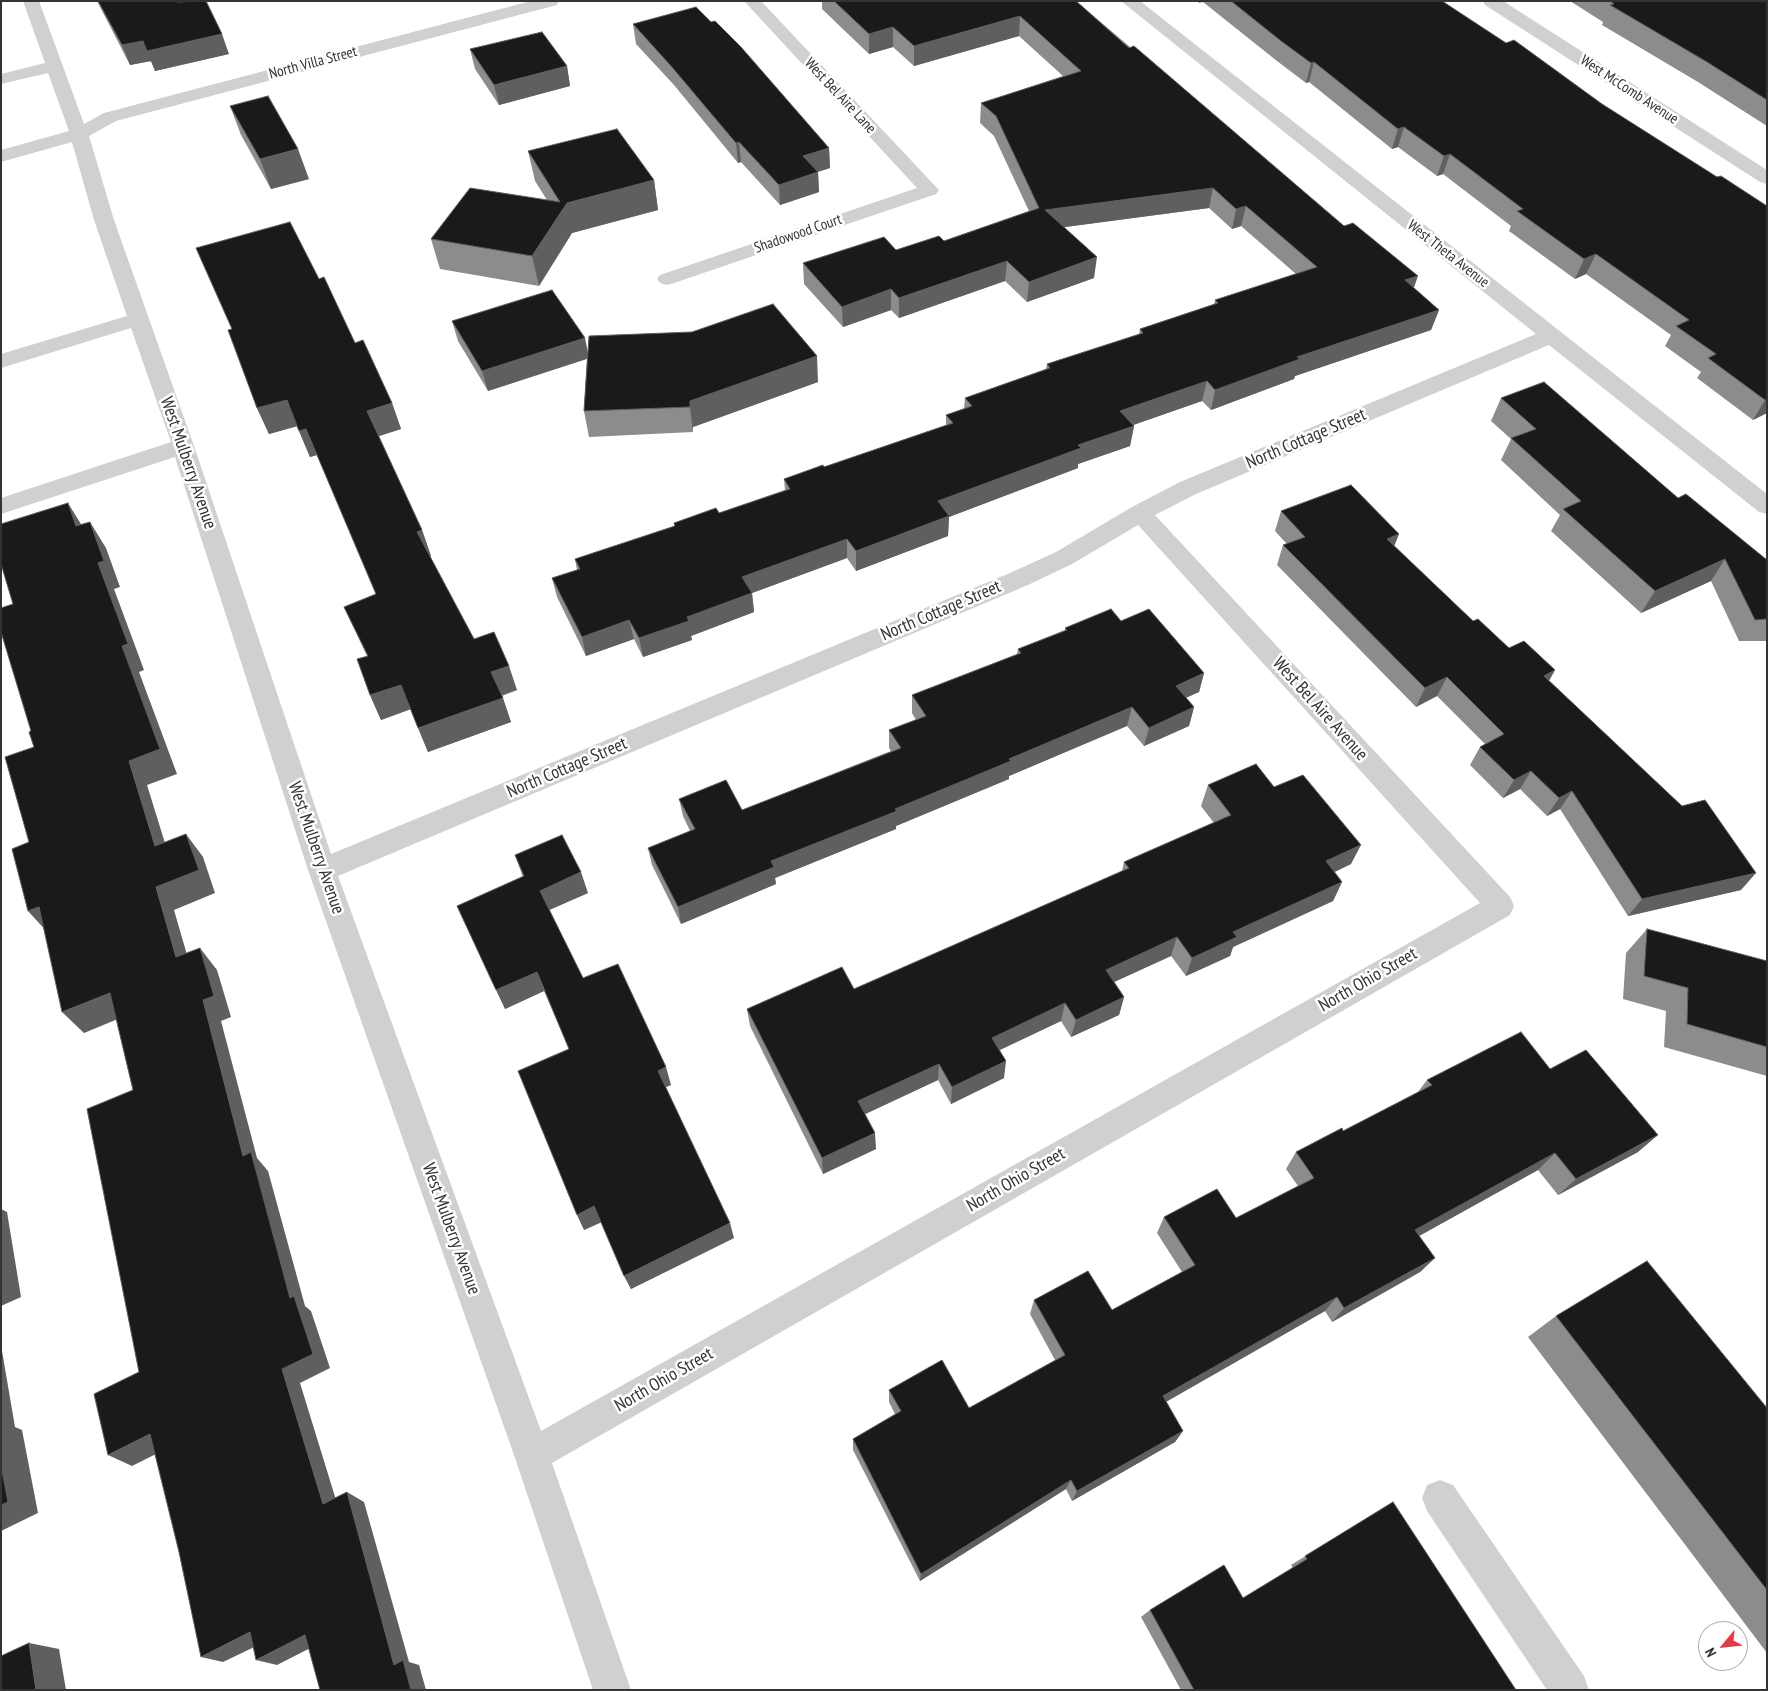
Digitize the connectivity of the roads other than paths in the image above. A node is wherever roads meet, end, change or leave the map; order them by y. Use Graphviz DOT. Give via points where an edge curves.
graph roads {
  1 [pos="32,1"];
  2 [pos="551,1"];
  3 [pos="752,1"];
  4 [pos="1129,1"];
  5 [pos="1491,1"];
  6 [pos="54,66"];
  7 [pos="1,79"];
  8 [pos="79,134"];
  9 [pos="1,156"];
  10 [pos="1767,178"];
  11 [pos="928,190"];
  12 [pos="667,279"];
  13 [pos="138,319"];
  14 [pos="1551,336"];
  15 [pos="1,361"];
  16 [pos="182,446"];
  17 [pos="1,506"];
  18 [pos="1767,506"];
  19 [pos="1140,513"];
  20 [pos="322,870"];
  21 [pos="1500,906"];
  22 [pos="532,1455"];
  23 [pos="1440,1498"];
  24 [pos="612,1690"];
  25 [pos="1570,1690"];
  1 -- 6 [label="street, West Mulberry Avenue"];
  2 -- 8 [label="street, North Villa Street" via="110,117"];
  3 -- 11 [label="street, West Bel Aire Lane"];
  4 -- 14 [label="street, West Theta Avenue"];
  5 -- 10 [label="street, West McComb Avenue"];
  6 -- 7 [label="street"];
  6 -- 8 [label="street, West Mulberry Avenue"];
  8 -- 9 [label="street, North Villa Street"];
  8 -- 13 [label="street, West Mulberry Avenue"];
  11 -- 12 [label="street, Shadowood Court"];
  13 -- 15 [label="street"];
  13 -- 16 [label="street, West Mulberry Avenue"];
  14 -- 18 [label="street, West Theta Avenue"];
  14 -- 19 [label="street, North Cottage Street" via="1188,488"];
  16 -- 17 [label="street"];
  16 -- 20 [label="street, West Mulberry Avenue"];
  19 -- 20 [label="street, North Cottage Street" via="1087,546 1019,578"];
  19 -- 21 [label="street, West Bel Aire Avenue"];
  20 -- 22 [label="street, West Mulberry Avenue"];
  21 -- 22 [label="street, North Ohio Street"];
  22 -- 24 [label="street, West Mulberry Avenue"];
  23 -- 25 [label="street"];
}
